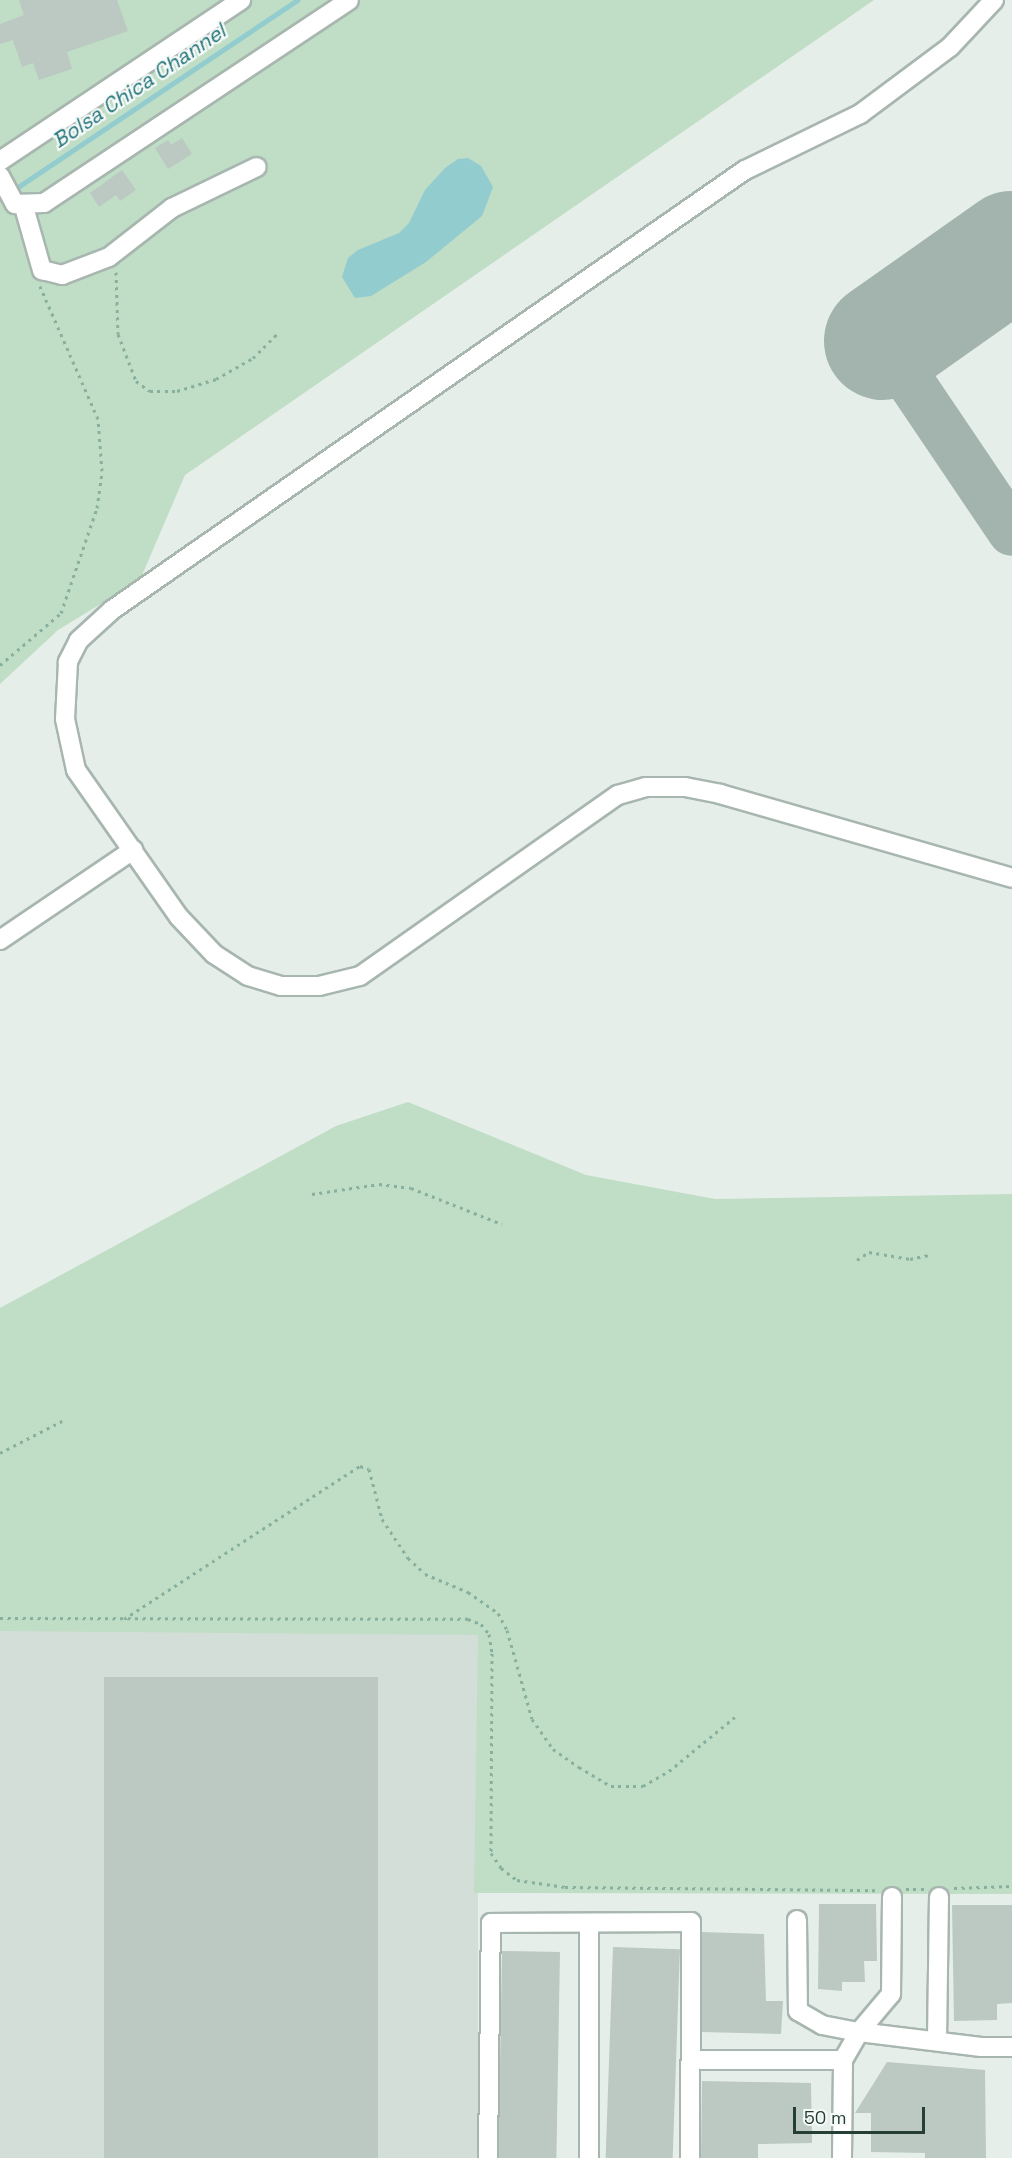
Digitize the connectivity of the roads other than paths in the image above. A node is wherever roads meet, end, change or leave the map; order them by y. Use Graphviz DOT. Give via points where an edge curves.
graph roads {
  1 [pos="241,0"];
  2 [pos="349,0"];
  3 [pos="994,0"];
  4 [pos="0,161"];
  5 [pos="257,167"];
  6 [pos="2,182"];
  7 [pos="19,206"];
  8 [pos="133,850"];
  9 [pos="1012,878"];
  10 [pos="0,940"];
  11 [pos="940,1891"];
  12 [pos="891,1892"];
  13 [pos="797,1920"];
  14 [pos="589,1923"];
  15 [pos="859,2032"];
  16 [pos="937,2040"];
  17 [pos="1012,2047"];
  18 [pos="701,2060"];
  19 [pos="843,2060"];
  20 [pos="489,2158"];
  21 [pos="588,2158"];
  22 [pos="690,2158"];
  23 [pos="842,2158"];
  1 -- 4 [label="street"];
  2 -- 7 [label="street" via="44,203"];
  3 -- 8 [label="street" via="950,47 860,114 745,170 112,610 79,639 68,662 65,719 76,770"];
  5 -- 7 [label="street" via="172,208 109,257 63,275 42,270"];
  6 -- 7 [label="street"];
  8 -- 9 [label="street" via="180,917 214,954 248,976 281,986 319,986 360,976 618,795 646,787 685,787 720,794"];
  8 -- 10 [label="street"];
  11 -- 16 [label="street"];
  12 -- 15 [label="street" via="891,1994"];
  13 -- 15 [label="street" via="798,2011 822,2025"];
  14 -- 20 [label="street" via="491,1923"];
  14 -- 21 [label="street"];
  14 -- 22 [label="street" via="692,1922"];
  15 -- 16 [label="street"];
  15 -- 19 [label="street"];
  16 -- 17 [label="street"];
  18 -- 19 [label="street"];
  19 -- 23 [label="street"];
}
